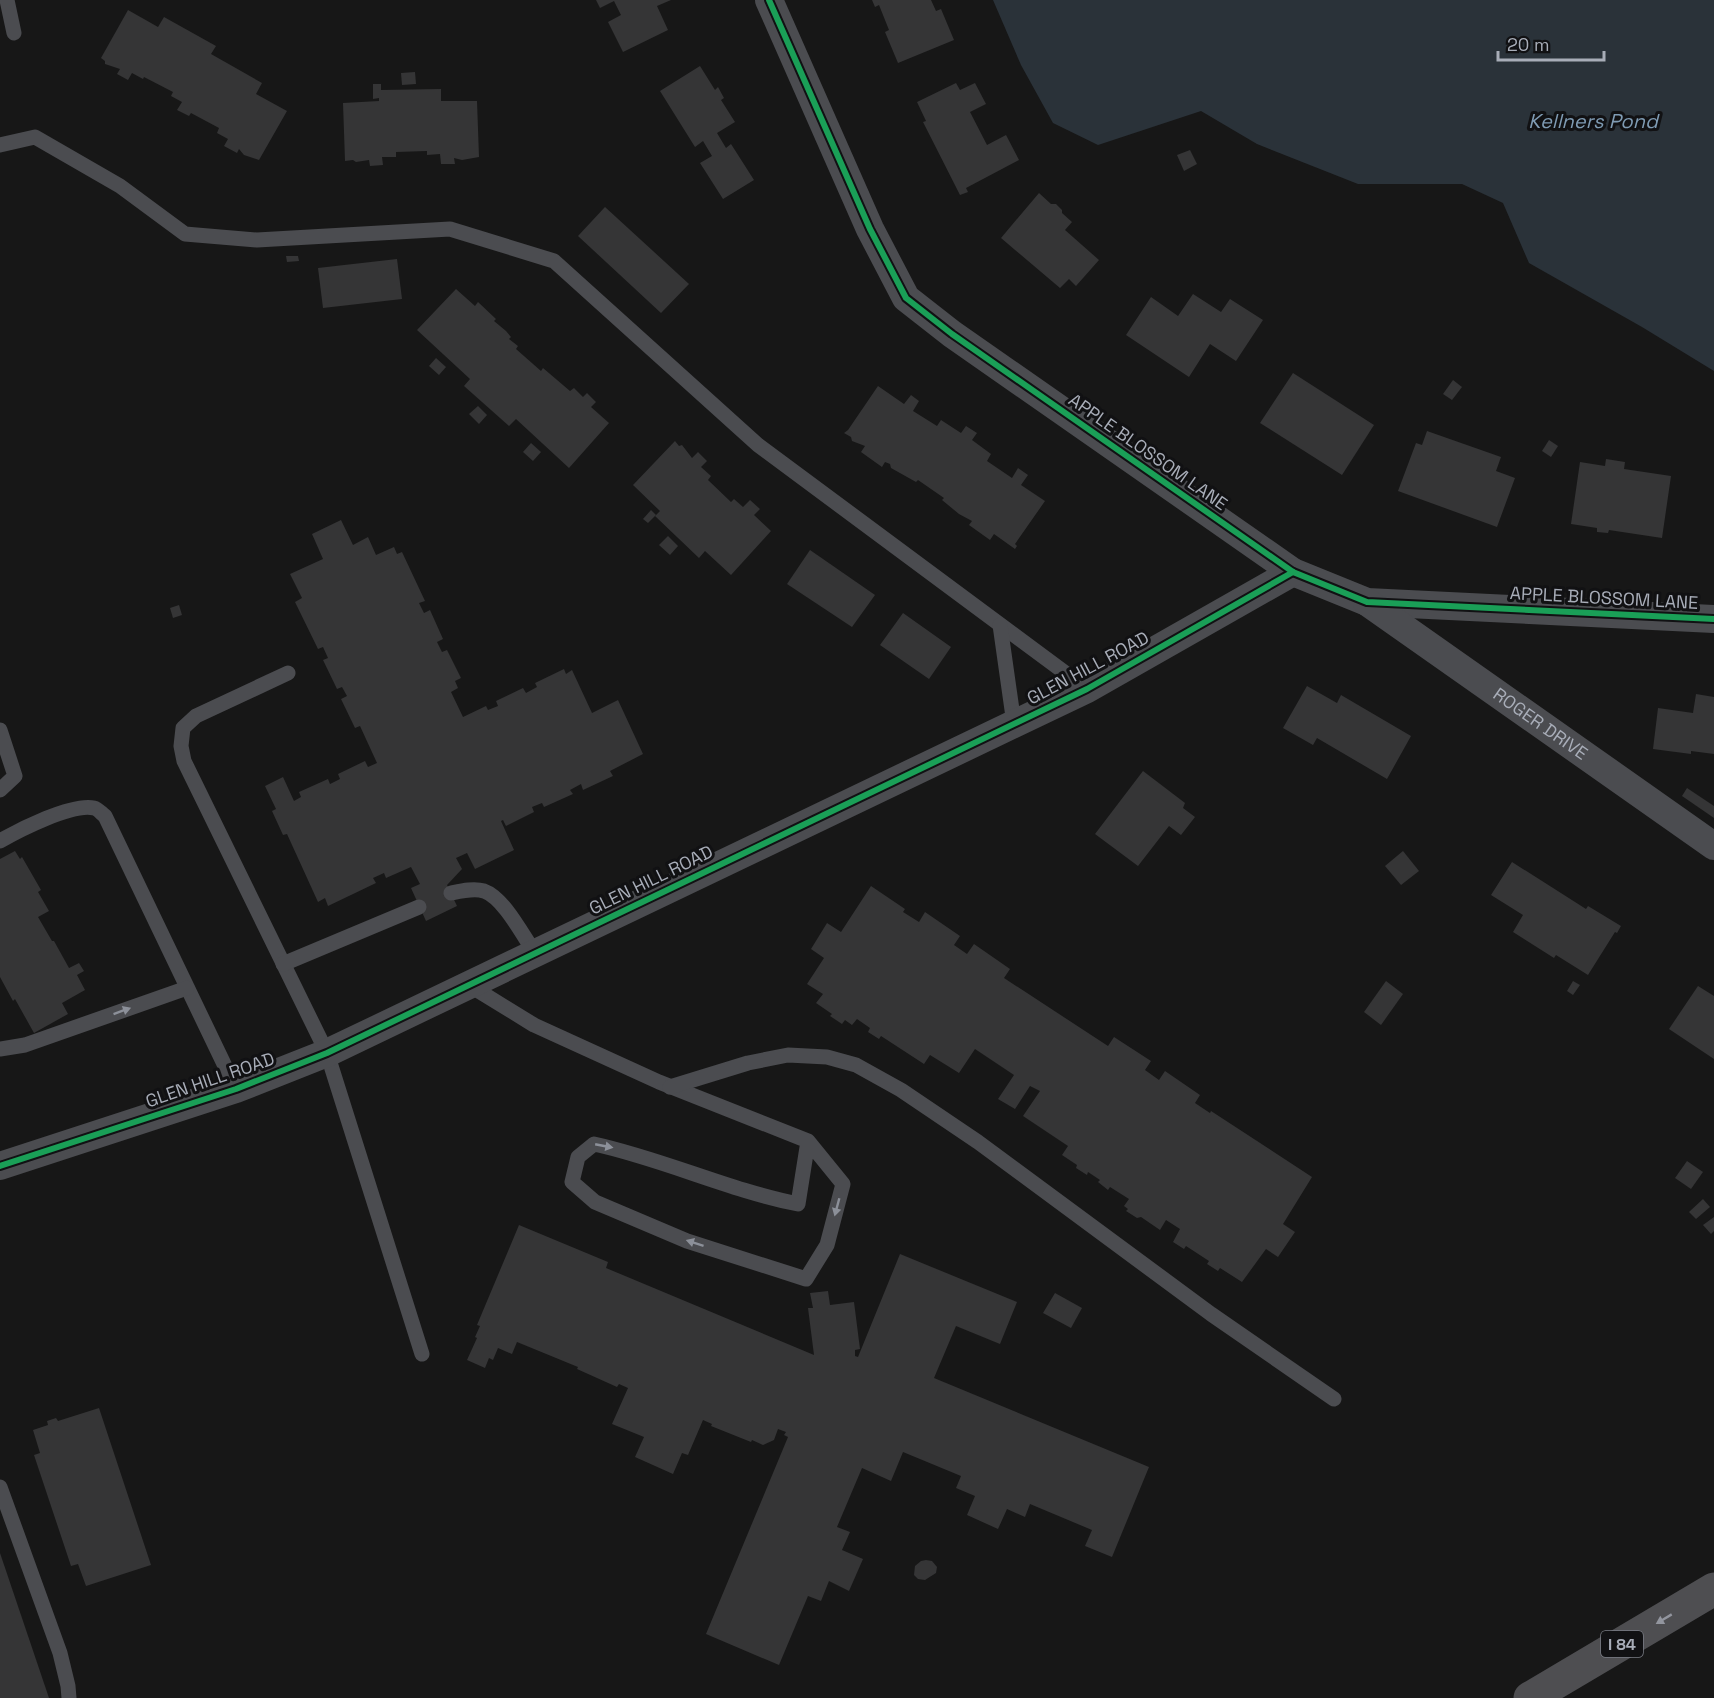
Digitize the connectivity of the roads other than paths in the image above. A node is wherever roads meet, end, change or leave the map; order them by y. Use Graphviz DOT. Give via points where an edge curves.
graph roads {
  1 [pos="7,0"];
  2 [pos="769,0"];
  3 [pos="14,33"];
  4 [pos="0,145"];
  5 [pos="1293,572"];
  6 [pos="1367,602"];
  7 [pos="1714,619"];
  8 [pos="1000,625"];
  9 [pos="288,674"];
  10 [pos="1087,689"];
  11 [pos="1014,724"];
  12 [pos="0,729"];
  13 [pos="0,790"];
  14 [pos="0,841"];
  15 [pos="1714,846"];
  16 [pos="452,893"];
  17 [pos="419,907"];
  18 [pos="535,953"];
  19 [pos="283,964"];
  20 [pos="469,985"];
  21 [pos="187,988"];
  22 [pos="0,1049"];
  23 [pos="327,1053"];
  24 [pos="670,1087"];
  25 [pos="236,1089"];
  26 [pos="808,1141"];
  27 [pos="0,1166"];
  28 [pos="422,1354"];
  29 [pos="1334,1399"];
  30 [pos="0,1487"];
  31 [pos="5,1515"];
  32 [pos="1714,1589"];
  33 [pos="69,1698"];
  34 [pos="1530,1698"];
  1 -- 3 [label="lane"];
  2 -- 5 [label="street, APPLE BLOSSOM LANE" via="870,229 906,298"];
  4 -- 8 [label="lane" via="35,137 120,186 185,234 257,240 450,229 554,261 758,446"];
  5 -- 6 [label="street, APPLE BLOSSOM LANE"];
  5 -- 10 [label="street, GLEN HILL ROAD"];
  6 -- 7 [label="street, APPLE BLOSSOM LANE"];
  6 -- 15 [label="street, ROGER DRIVE"];
  8 -- 10 [label="lane"];
  8 -- 11 [label="lane"];
  9 -- 19 [label="lane" via="196,716 183,728 181,746 184,761"];
  10 -- 11 [label="street, GLEN HILL ROAD"];
  11 -- 18 [label="street, GLEN HILL ROAD"];
  12 -- 13 [label="lane" via="15,776"];
  14 -- 21 [label="lane" via="54,815 84,807 105,816"];
  16 -- 18 [label="lane" via="484,891 495,898"];
  17 -- 19 [label="lane"];
  18 -- 20 [label="street, GLEN HILL ROAD"];
  19 -- 23 [label="lane"];
  20 -- 23 [label="street, GLEN HILL ROAD"];
  20 -- 24 [label="lane" via="534,1025"];
  22 -- 21 [label="lane, one-way" via="25,1045"];
  21 -- 25 [label="lane"];
  23 -- 25 [label="street, GLEN HILL ROAD"];
  23 -- 28 [label="lane"];
  24 -- 26 [label="lane"];
  24 -- 29 [label="lane" via="788,1055 827,1056 856,1065 978,1142 1211,1314"];
  25 -- 27 [label="street, GLEN HILL ROAD"];
  26 -- 26 [label="lane, one-way" via="843,1184 827,1245 806,1279 687,1241 595,1202 572,1182 578,1156 594,1144 630,1152 760,1196 798,1204"];
  30 -- 31 [label="lane"];
  31 -- 33 [label="lane" via="60,1653"];
  32 -- 34 [label="highway, I 84, one-way"];
}
